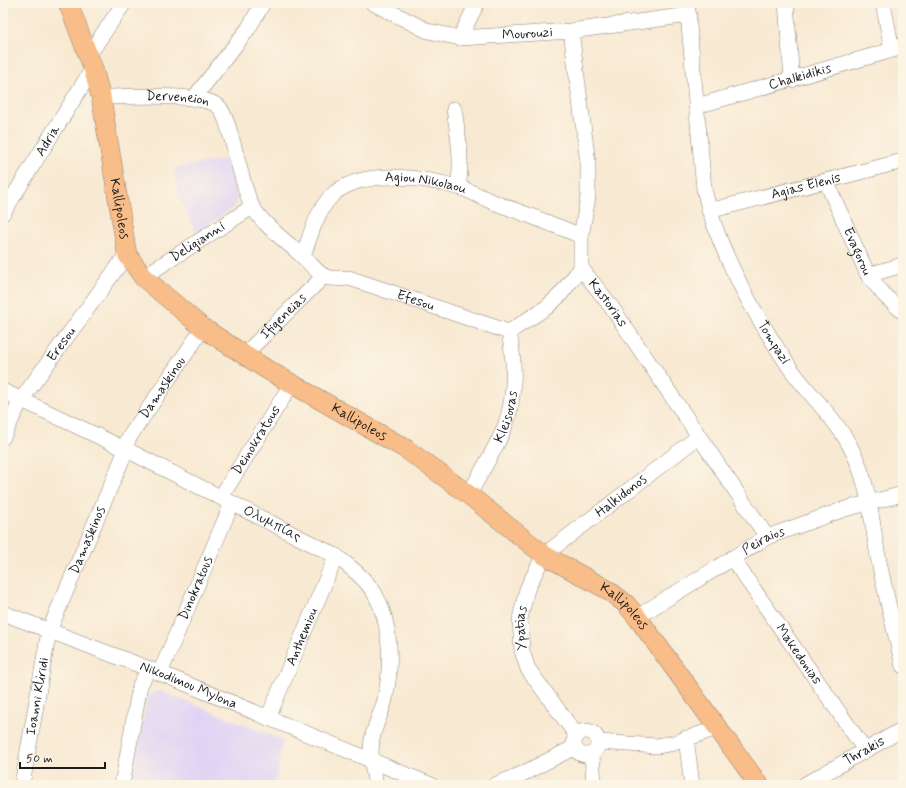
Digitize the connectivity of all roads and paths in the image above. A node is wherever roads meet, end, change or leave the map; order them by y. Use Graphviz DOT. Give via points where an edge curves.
graph roads {
  1 [pos="68,3"];
  2 [pos="124,3"];
  3 [pos="263,3"];
  4 [pos="373,3"];
  5 [pos="477,3"];
  6 [pos="786,3"];
  7 [pos="883,3"];
  8 [pos="688,9"];
  9 [pos="571,31"];
  10 [pos="460,38"];
  11 [pos="897,49"];
  12 [pos="90,62"];
  13 [pos="792,80"];
  14 [pos="101,97"];
  15 [pos="194,98"];
  16 [pos="697,106"];
  17 [pos="454,109"];
  18 [pos="903,161"];
  19 [pos="826,181"];
  20 [pos="458,187"];
  21 [pos="252,207"];
  22 [pos="709,211"];
  23 [pos="3,213"];
  24 [pos="581,236"];
  25 [pos="127,254"];
  26 [pos="303,256"];
  27 [pos="903,265"];
  28 [pos="581,268"];
  29 [pos="868,275"];
  30 [pos="143,277"];
  31 [pos="323,277"];
  32 [pos="903,312"];
  33 [pos="203,328"];
  34 [pos="509,332"];
  35 [pos="245,354"];
  36 [pos="292,383"];
  37 [pos="3,391"];
  38 [pos="21,400"];
  39 [pos="698,437"];
  40 [pos="3,438"];
  41 [pos="126,450"];
  42 [pos="903,494"];
  43 [pos="469,495"];
  44 [pos="226,500"];
  45 [pos="870,502"];
  46 [pos="766,537"];
  47 [pos="544,555"];
  48 [pos="336,556"];
  49 [pos="732,558"];
  50 [pos="3,613"];
  51 [pos="637,617"];
  52 [pos="49,631"];
  53 [pos="903,666"];
  54 [pos="155,671"];
  55 [pos="268,718"];
  56 [pos="717,728"];
  57 [pos="903,729"];
  58 [pos="686,738"];
  59 [pos="576,742"];
  60 [pos="595,748"];
  61 [pos="865,750"];
  62 [pos="372,762"];
  63 [pos="22,785"];
  64 [pos="122,785"];
  65 [pos="376,785"];
  66 [pos="430,785"];
  67 [pos="495,785"];
  68 [pos="594,785"];
  69 [pos="692,785"];
  70 [pos="759,785"];
  71 [pos="804,785"];
  1 -- 12 [label="main road, Kallipoleos"];
  2 -- 12 [label="street, Adria"];
  3 -- 15 [label="street" via="248,29"];
  4 -- 10 [label="street, Mourouzi" via="428,31"];
  5 -- 10 [label="street"];
  6 -- 13 [label="street"];
  7 -- 11 [label="street"];
  8 -- 9 [label="street, Mourouzi"];
  8 -- 16 [label="street, Tompazi"];
  9 -- 10 [label="street, Mourouzi"];
  9 -- 24 [label="street, Kastorias" via="588,163 588,197"];
  11 -- 13 [label="street, Chalkidikis"];
  12 -- 14 [label="main road, Kallipoleos"];
  12 -- 23 [label="street, Adria"];
  13 -- 16 [label="street, Chalkidikis"];
  14 -- 15 [label="street, Derveneion"];
  14 -- 25 [label="main road, Kallipoleos"];
  15 -- 21 [label="street, Derveneion" via="218,106 223,112"];
  16 -- 22 [label="street, Tompazi" via="704,189"];
  17 -- 20 [label="street" via="462,168"];
  18 -- 19 [label="street, Agias Elenis"];
  19 -- 22 [label="street, Agias Elenis"];
  19 -- 29 [label="street, Evagorou"];
  20 -- 24 [label="street, Agiou Nikolaou"];
  20 -- 26 [label="street, Agiou Nikolaou" via="422,179 384,177 355,183 336,193 321,209"];
  21 -- 26 [label="street" via="273,231"];
  21 -- 30 [label="street, Deligianni"];
  22 -- 45 [label="street, Tompazi" via="746,293 788,365 850,447"];
  24 -- 28 [label="street, Kastorias"];
  25 -- 30 [label="main road, Kallipoleos"];
  25 -- 38 [label="street, Eresou"];
  26 -- 31 [label="street"];
  27 -- 29 [label="street"];
  28 -- 34 [label="street" via="547,307"];
  28 -- 39 [label="street, Kastorias" via="610,305"];
  29 -- 32 [label="street, Evagorou" via="885,296"];
  30 -- 33 [label="main road, Kallipoleos"];
  31 -- 34 [label="street, Efesou" via="334,280 349,278"];
  31 -- 35 [label="street, Ifigeneias"];
  33 -- 35 [label="main road, Kallipoleos"];
  33 -- 41 [label="street, Damaskinou" via="128,439"];
  34 -- 43 [label="street, Kleisovas" via="513,360 513,390 505,426"];
  35 -- 36 [label="main road, Kallipoleos"];
  36 -- 43 [label="main road, Kallipoleos" via="406,448"];
  36 -- 44 [label="street, Deinokratous"];
  37 -- 38 [label="street, Ολυμπίας"];
  38 -- 40 [label="street, Eresou"];
  38 -- 41 [label="street, Ολυμπίας"];
  39 -- 46 [label="street, Kastorias"];
  39 -- 47 [label="street, Halkidonos"];
  41 -- 44 [label="street, Ολυμπίας"];
  41 -- 52 [label="street, Damaskinos"];
  42 -- 45 [label="street, Peiraios"];
  43 -- 47 [label="main road, Kallipoleos"];
  44 -- 48 [label="street, Ολυμπίας"];
  44 -- 54 [label="street, Dinokratous"];
  45 -- 46 [label="street, Peiraios"];
  45 -- 53 [label="street, Tompazi" via="877,550"];
  46 -- 49 [label="street, Peiraios"];
  47 -- 51 [label="main road, Kallipoleos" via="608,590 626,604"];
  47 -- 59 [label="street, Ypatias" via="527,589 520,619 522,651 528,670"];
  48 -- 55 [label="street, Anthemiou"];
  48 -- 62 [label="street, Ολυμπίας" via="355,571 375,595 387,633 388,681 385,700 374,729 371,745"];
  49 -- 51 [label="street, Peiraios"];
  49 -- 61 [label="street, Makedonias"];
  50 -- 52 [label="street, Nikodimou Mylona"];
  51 -- 56 [label="main road, Kallipoleos"];
  52 -- 54 [label="street, Nikodimou Mylona"];
  52 -- 63 [label="street, Ioanni Kliridi"];
  54 -- 55 [label="street, Nikodimou Mylona"];
  54 -- 64 [label="street, Dinokratous" via="140,685"];
  55 -- 62 [label="street, Nikodimou Mylona"];
  56 -- 58 [label="street"];
  56 -- 70 [label="main road, Kallipoleos"];
  57 -- 61 [label="street, Thrakis"];
  58 -- 60 [label="street" via="657,746"];
  58 -- 69 [label="street"];
  59 -- 60 [label="street" via="580,753"];
  59 -- 60 [label="street" via="582,732 590,732 596,736"];
  59 -- 67 [label="street" via="522,774"];
  60 -- 68 [label="street"];
  61 -- 71 [label="street, Thrakis"];
  62 -- 65 [label="street, Ολυμπίας"];
  62 -- 66 [label="street, Nikodimou Mylona"];
}
